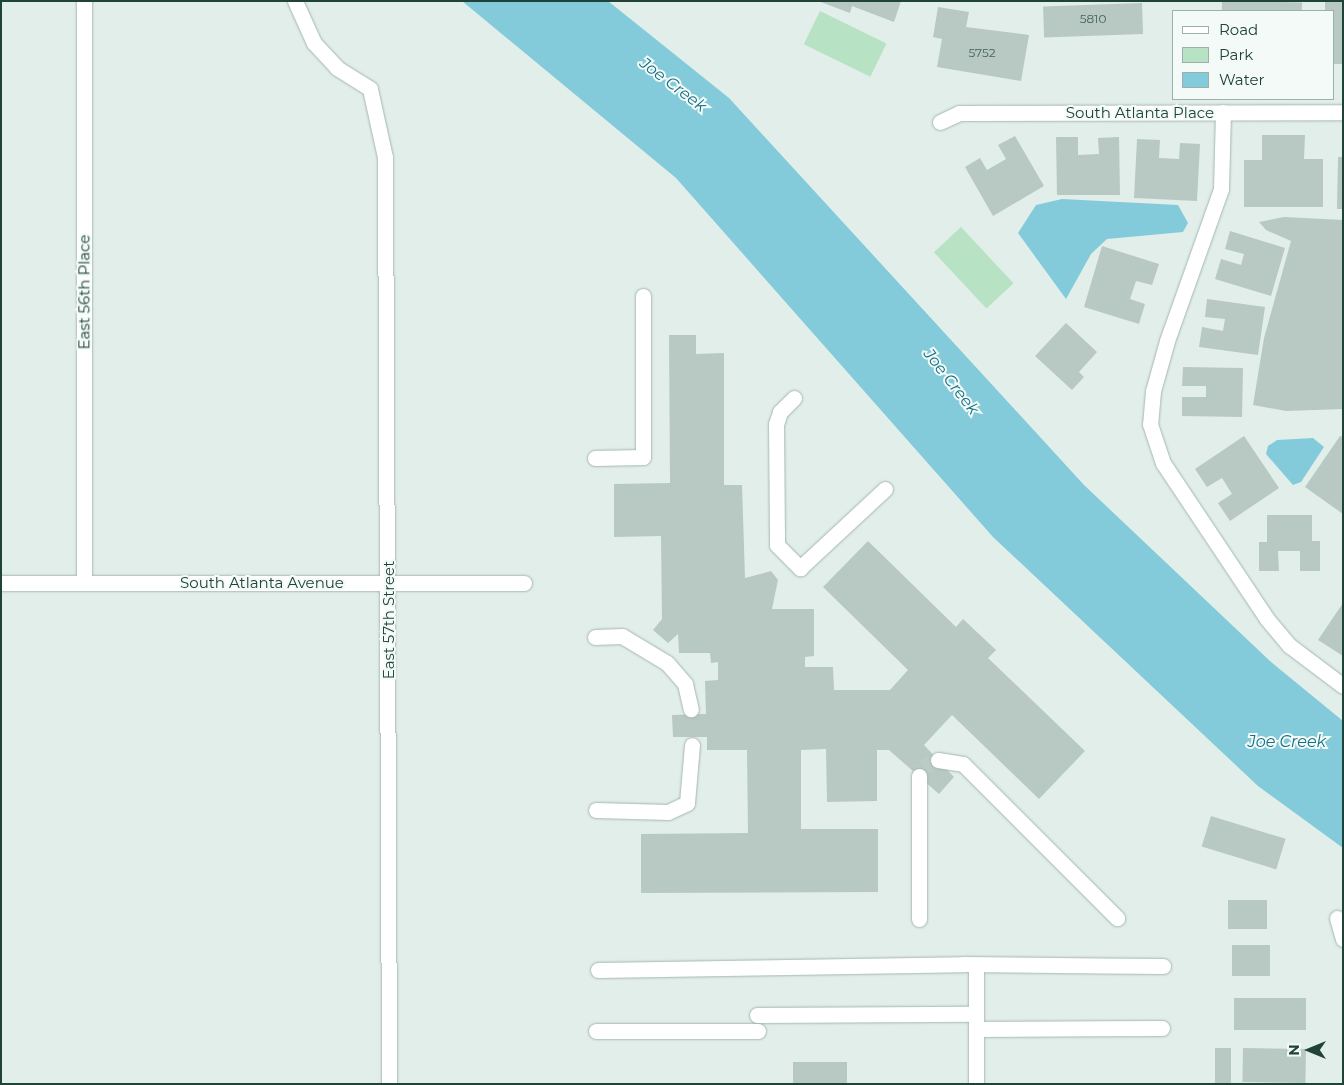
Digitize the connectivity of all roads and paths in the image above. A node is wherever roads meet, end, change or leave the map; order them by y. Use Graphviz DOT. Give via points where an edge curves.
graph roads {
  1 [pos="84,1"];
  2 [pos="295,1"];
  3 [pos="1223,112"];
  4 [pos="1343,112"];
  5 [pos="940,122"];
  6 [pos="644,296"];
  7 [pos="794,398"];
  8 [pos="595,458"];
  9 [pos="885,489"];
  10 [pos="1,583"];
  11 [pos="84,583"];
  12 [pos="389,583"];
  13 [pos="524,583"];
  14 [pos="595,637"];
  15 [pos="1343,686"];
  16 [pos="691,709"];
  17 [pos="692,745"];
  18 [pos="938,760"];
  19 [pos="919,776"];
  20 [pos="596,810"];
  21 [pos="1117,918"];
  22 [pos="1337,918"];
  23 [pos="919,919"];
  24 [pos="1343,940"];
  25 [pos="976,965"];
  26 [pos="1163,966"];
  27 [pos="598,970"];
  28 [pos="757,1015"];
  29 [pos="976,1022"];
  30 [pos="1162,1028"];
  31 [pos="758,1030"];
  32 [pos="596,1031"];
  33 [pos="389,1084"];
  34 [pos="976,1084"];
  1 -- 11 [label="street, East 56th Place"];
  2 -- 12 [label="street, East 57th Street" via="314,43 337,68 370,89 385,157"];
  3 -- 4 [label="street, South Atlanta Place"];
  3 -- 5 [label="street, South Atlanta Place" via="959,113"];
  3 -- 15 [label="street" via="1221,189 1167,341 1153,391 1150,424 1163,463 1267,619 1290,646"];
  6 -- 8 [label="street" via="643,457"];
  7 -- 9 [label="street" via="780,412 776,424 777,545 800,568"];
  10 -- 11 [label="street, South Atlanta Avenue"];
  11 -- 12 [label="street, South Atlanta Avenue"];
  12 -- 13 [label="street, South Atlanta Avenue"];
  12 -- 33 [label="street, East 57th Street"];
  14 -- 16 [label="street" via="622,636 659,657 685,684"];
  17 -- 20 [label="street" via="688,803 668,812"];
  18 -- 21 [label="street" via="963,764"];
  19 -- 23 [label="street"];
  22 -- 24 [label="street"];
  25 -- 26 [label="street"];
  25 -- 27 [label="street"];
  25 -- 29 [label="street"];
  28 -- 29 [label="street"];
  29 -- 30 [label="street"];
  29 -- 34 [label="street"];
  31 -- 32 [label="street"];
}
